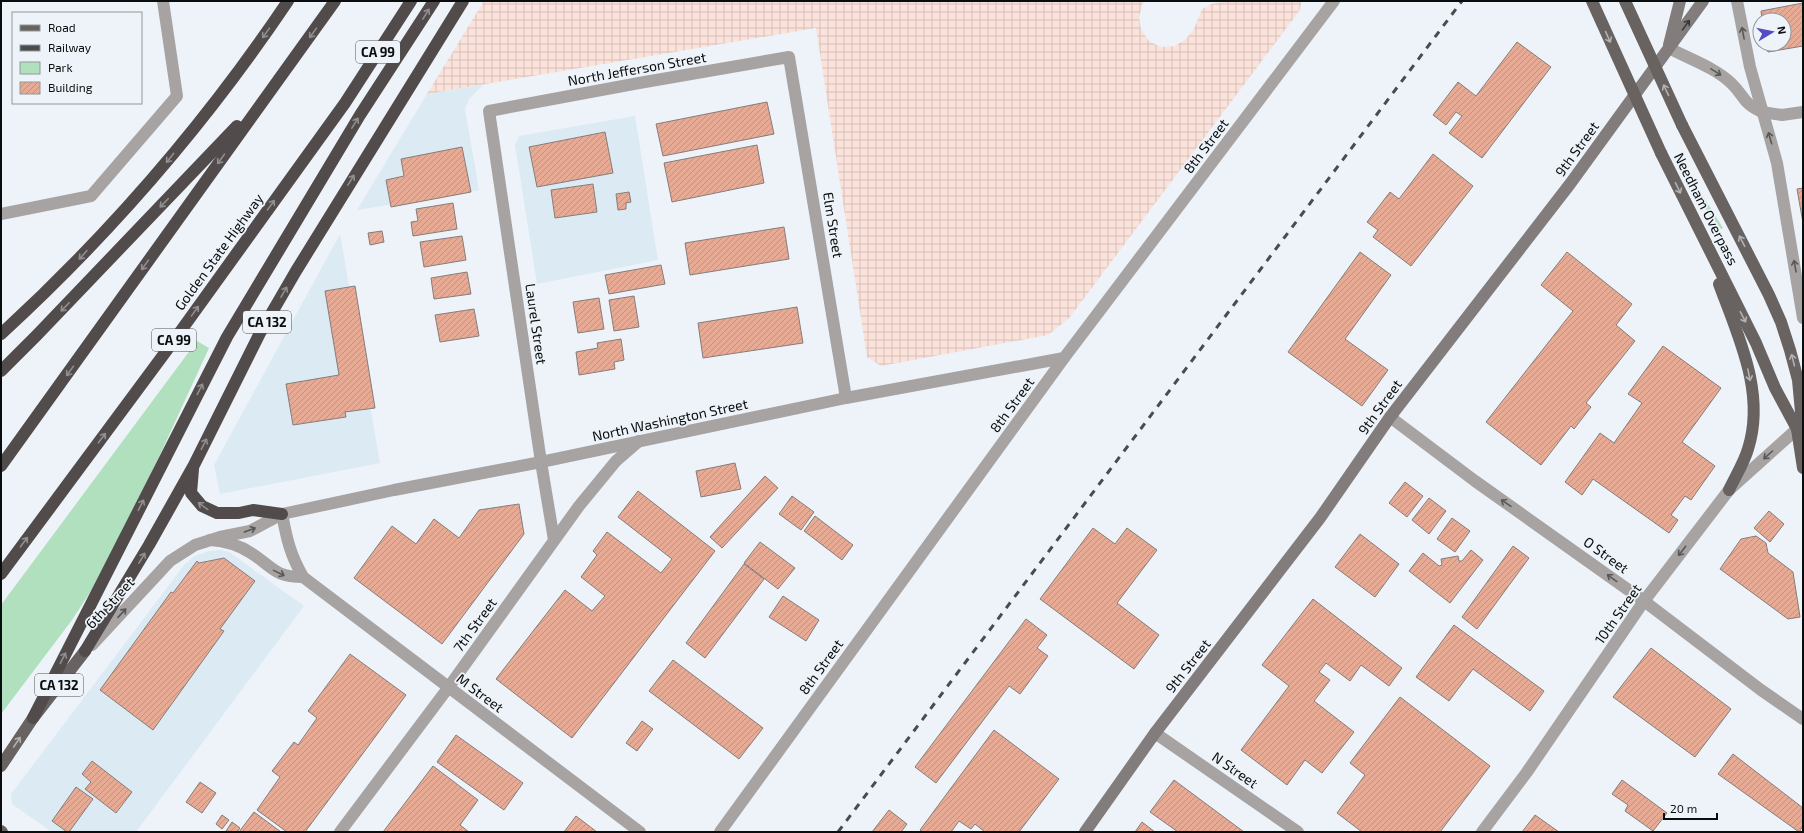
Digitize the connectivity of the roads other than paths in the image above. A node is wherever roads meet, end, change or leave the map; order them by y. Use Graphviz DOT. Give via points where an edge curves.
graph roads {
  1 [pos="163,1"];
  2 [pos="288,1"];
  3 [pos="335,1"];
  4 [pos="411,1"];
  5 [pos="434,1"];
  6 [pos="463,1"];
  7 [pos="1334,1"];
  8 [pos="1592,1"];
  9 [pos="1625,1"];
  10 [pos="1680,1"];
  11 [pos="1703,1"];
  12 [pos="1737,1"];
  13 [pos="1669,48"];
  14 [pos="790,57"];
  15 [pos="268,94"];
  16 [pos="489,111"];
  17 [pos="1762,112"];
  18 [pos="1803,112"];
  19 [pos="1,214"];
  20 [pos="1700,232"];
  21 [pos="1803,318"];
  22 [pos="1,334"];
  23 [pos="1064,358"];
  24 [pos="1,371"];
  25 [pos="846,398"];
  26 [pos="1802,407"];
  27 [pos="1390,417"];
  28 [pos="1800,428"];
  29 [pos="640,441"];
  30 [pos="541,462"];
  31 [pos="194,464"];
  32 [pos="1,466"];
  33 [pos="1803,468"];
  34 [pos="1729,490"];
  35 [pos="282,514"];
  36 [pos="208,540"];
  37 [pos="554,540"];
  38 [pos="1,574"];
  39 [pos="303,577"];
  40 [pos="1644,601"];
  41 [pos="86,651"];
  42 [pos="448,688"];
  43 [pos="33,718"];
  44 [pos="1803,720"];
  45 [pos="1155,733"];
  46 [pos="1,766"];
  47 [pos="340,832"];
  48 [pos="640,832"];
  49 [pos="720,832"];
  50 [pos="1085,832"];
  51 [pos="1298,832"];
  52 [pos="1482,832"];
  1 -- 19 [label="street" via="177,96 91,196"];
  2 -- 22 [label="highway, one-way" via="167,162 63,276"];
  3 -- 15 [label="highway, one-way"];
  38 -- 4 [label="highway, Golden State Highway / CA 99, one-way" via="345,103"];
  43 -- 5 [label="highway, one-way" via="227,337 356,122"];
  31 -- 6 [label="highway, CA 132, one-way" via="260,333 296,271"];
  7 -- 23 [label="street, 8th Street"];
  8 -- 20 [label="main road, Needham Overpass, one-way, bridge"];
  26 -- 9 [label="main road, Needham Overpass, one-way, bridge" via="1798,380 1781,322 1682,125"];
  10 -- 13 [label="main road"];
  13 -- 11 [label="main road, 9th Street, one-way"];
  17 -- 12 [label="street, one-way"];
  13 -- 17 [label="street, one-way" via="1714,70 1732,83 1749,106"];
  13 -- 27 [label="main road, 9th Street" via="1570,184"];
  14 -- 16 [label="street, North Jefferson Street" via="639,82"];
  14 -- 25 [label="street, Elm Street"];
  15 -- 24 [label="highway, one-way"];
  15 -- 32 [label="highway, one-way"];
  16 -- 30 [label="street, Laurel Street"];
  17 -- 18 [label="street" via="1782,115"];
  21 -- 17 [label="street, one-way" via="1777,163"];
  20 -- 28 [label="main road, Needham Overpass, one-way" via="1756,343 1775,388"];
  20 -- 34 [label="main road, one-way" via="1740,340 1754,404 1748,449"];
  23 -- 25 [label="street, North Washington Street"];
  23 -- 49 [label="street, 8th Street"];
  25 -- 29 [label="street, North Washington Street"];
  26 -- 28 [label="main road, Needham Overpass"];
  40 -- 27 [label="street, O Street, one-way"];
  27 -- 45 [label="main road, 9th Street" via="1320,518"];
  28 -- 33 [label="main road"];
  28 -- 34 [label="street, 10th Street, one-way"];
  29 -- 30 [label="street, North Washington Street"];
  29 -- 37 [label="street, 7th Street" via="616,461"];
  30 -- 35 [label="street, North Washington Street"];
  30 -- 37 [label="street, Laurel Street"];
  35 -- 31 [label="highway, one-way" via="253,510 226,513 209,510 191,493"];
  41 -- 31 [label="highway, CA 132, one-way" via="149,546"];
  34 -- 40 [label="street, 10th Street, one-way"];
  36 -- 35 [label="street, 6th Street, one-way" via="250,531"];
  35 -- 39 [label="street, M Street" via="292,558"];
  36 -- 39 [label="street, one-way" via="224,542 251,552 276,572 288,577"];
  41 -- 36 [label="street, 6th Street, one-way" via="170,561 182,552"];
  37 -- 42 [label="street, 7th Street"];
  39 -- 42 [label="street, M Street"];
  40 -- 44 [label="street, O Street"];
  40 -- 52 [label="street, 10th Street" via="1527,772"];
  41 -- 43 [label="main road, 6th Street / CA 132"];
  42 -- 47 [label="street, 7th Street"];
  42 -- 48 [label="street, M Street"];
  46 -- 43 [label="main road, 6th Street / CA 132, one-way"];
  45 -- 50 [label="main road, 9th Street"];
  45 -- 51 [label="street, N Street"];
}
